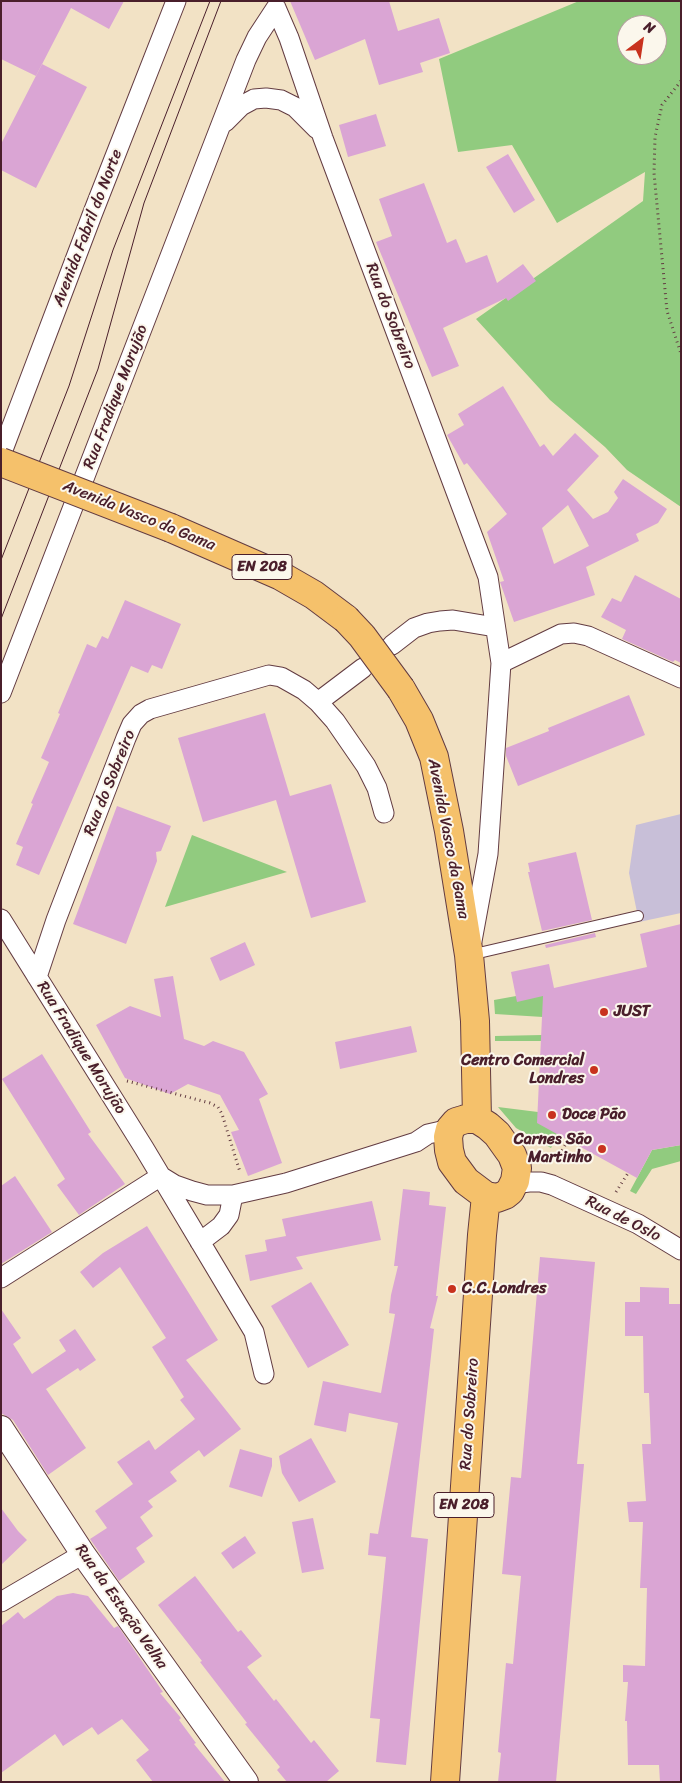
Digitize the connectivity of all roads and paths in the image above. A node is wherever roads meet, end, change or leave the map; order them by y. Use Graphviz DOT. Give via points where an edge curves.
graph roads {
  1 [pos="176,1"];
  2 [pos="276,8"];
  3 [pos="681,82"];
  4 [pos="219,129"];
  5 [pos="323,138"];
  6 [pos="681,354"];
  7 [pos="1,455"];
  8 [pos="1,462"];
  9 [pos="495,627"];
  10 [pos="392,645"];
  11 [pos="501,663"];
  12 [pos="363,668"];
  13 [pos="681,678"];
  14 [pos="1,693"];
  15 [pos="318,702"];
  16 [pos="384,813"];
  17 [pos="488,854"];
  18 [pos="453,861"];
  19 [pos="638,916"];
  20 [pos="1,919"];
  21 [pos="469,955"];
  22 [pos="36,977"];
  23 [pos="496,1059"];
  24 [pos="540,1060"];
  25 [pos="97,1074"];
  26 [pos="477,1119"];
  27 [pos="450,1129"];
  28 [pos="568,1140"];
  29 [pos="416,1142"];
  30 [pos="512,1155"];
  31 [pos="450,1156"];
  32 [pos="557,1159"];
  33 [pos="628,1173"];
  34 [pos="161,1176"];
  35 [pos="564,1189"];
  36 [pos="616,1192"];
  37 [pos="240,1193"];
  38 [pos="498,1193"];
  39 [pos="200,1242"];
  40 [pos="681,1250"];
  41 [pos="1,1278"];
  42 [pos="264,1374"];
  43 [pos="1,1428"];
  44 [pos="83,1554"];
  45 [pos="1,1602"];
  46 [pos="246,1782"];
  47 [pos="445,1782"];
  1 -- 7 [label="street, Avenida Fabril do Norte"];
  2 -- 4 [label="street, Rua Fradique Morujão" via="246,60"];
  2 -- 5 [label="street, Rua do Sobreiro"];
  3 -- 6 [label="path" via="662,105 655,137 654,173 667,311"];
  4 -- 5 [label="street, Rua Fradique Morujão" via="241,106 254,99 266,98 295,106"];
  4 -- 14 [label="street, Rua Fradique Morujão"];
  5 -- 9 [label="street, Rua do Sobreiro" via="488,577"];
  8 -- 18 [label="main road, Avenida Vasco da Gama / EN 208, bridge" via="171,528 281,576 346,619 368,643 419,720 434,757"];
  9 -- 10 [label="street" via="440,621 414,628"];
  9 -- 11 [label="street, Rua do Sobreiro"];
  11 -- 13 [label="street" via="561,634 574,633 588,636"];
  11 -- 17 [label="street, Rua do Sobreiro"];
  12 -- 15 [label="street"];
  15 -- 16 [label="street, Rua do Sobreiro" via="366,766"];
  15 -- 22 [label="street, Rua do Sobreiro" via="281,676 269,675 141,714 126,738"];
  17 -- 18 [label="street, Rua do Sobreiro" via="482,872 473,882 464,881"];
  17 -- 21 [label="street, Rua do Sobreiro"];
  18 -- 21 [label="main road, Avenida Vasco da Gama / EN 208"];
  19 -- 21 [label="lane"];
  20 -- 22 [label="street, Rua Fradique Morujão"];
  21 -- 26 [label="main road, Rua do Sobreiro / EN 208" via="475,1021"];
  22 -- 25 [label="street, Rua Fradique Morujão"];
  23 -- 24 [label="path"];
  25 -- 34 [label="street, Rua Fradique Morujão"];
  25 -- 37 [label="path" via="218,1107"];
  26 -- 27 [label="main road" via="456,1122"];
  26 -- 30 [label="main road" via="497,1134"];
  27 -- 29 [label="street, Rua Fradique Morujão" via="428,1134"];
  27 -- 31 [label="main road"];
  28 -- 32 [label="path"];
  29 -- 31 [label="street"];
  29 -- 37 [label="street, Rua Fradique Morujão" via="286,1184"];
  30 -- 35 [label="street, Rua de Oslo"];
  30 -- 38 [label="main road" via="517,1168 515,1182"];
  31 -- 38 [label="main road" via="466,1181"];
  33 -- 36 [label="path"];
  34 -- 37 [label="street, Rua Fradique Morujão" via="192,1192 207,1195"];
  34 -- 39 [label="street, Rua Fradique Morujão"];
  34 -- 41 [label="street"];
  35 -- 38 [label="street, Rua de Oslo" via="530,1182"];
  35 -- 40 [label="street, Rua de Oslo" via="638,1224"];
  37 -- 39 [label="street" via="221,1226"];
  38 -- 47 [label="main road, Rua do Sobreiro / EN 208" via="482,1235"];
  39 -- 42 [label="street, Rua Fradique Morujão" via="254,1332"];
  43 -- 44 [label="street, Rua da Estação Velha"];
  44 -- 45 [label="street"];
  44 -- 46 [label="street, Rua da Estação Velha"];
}
